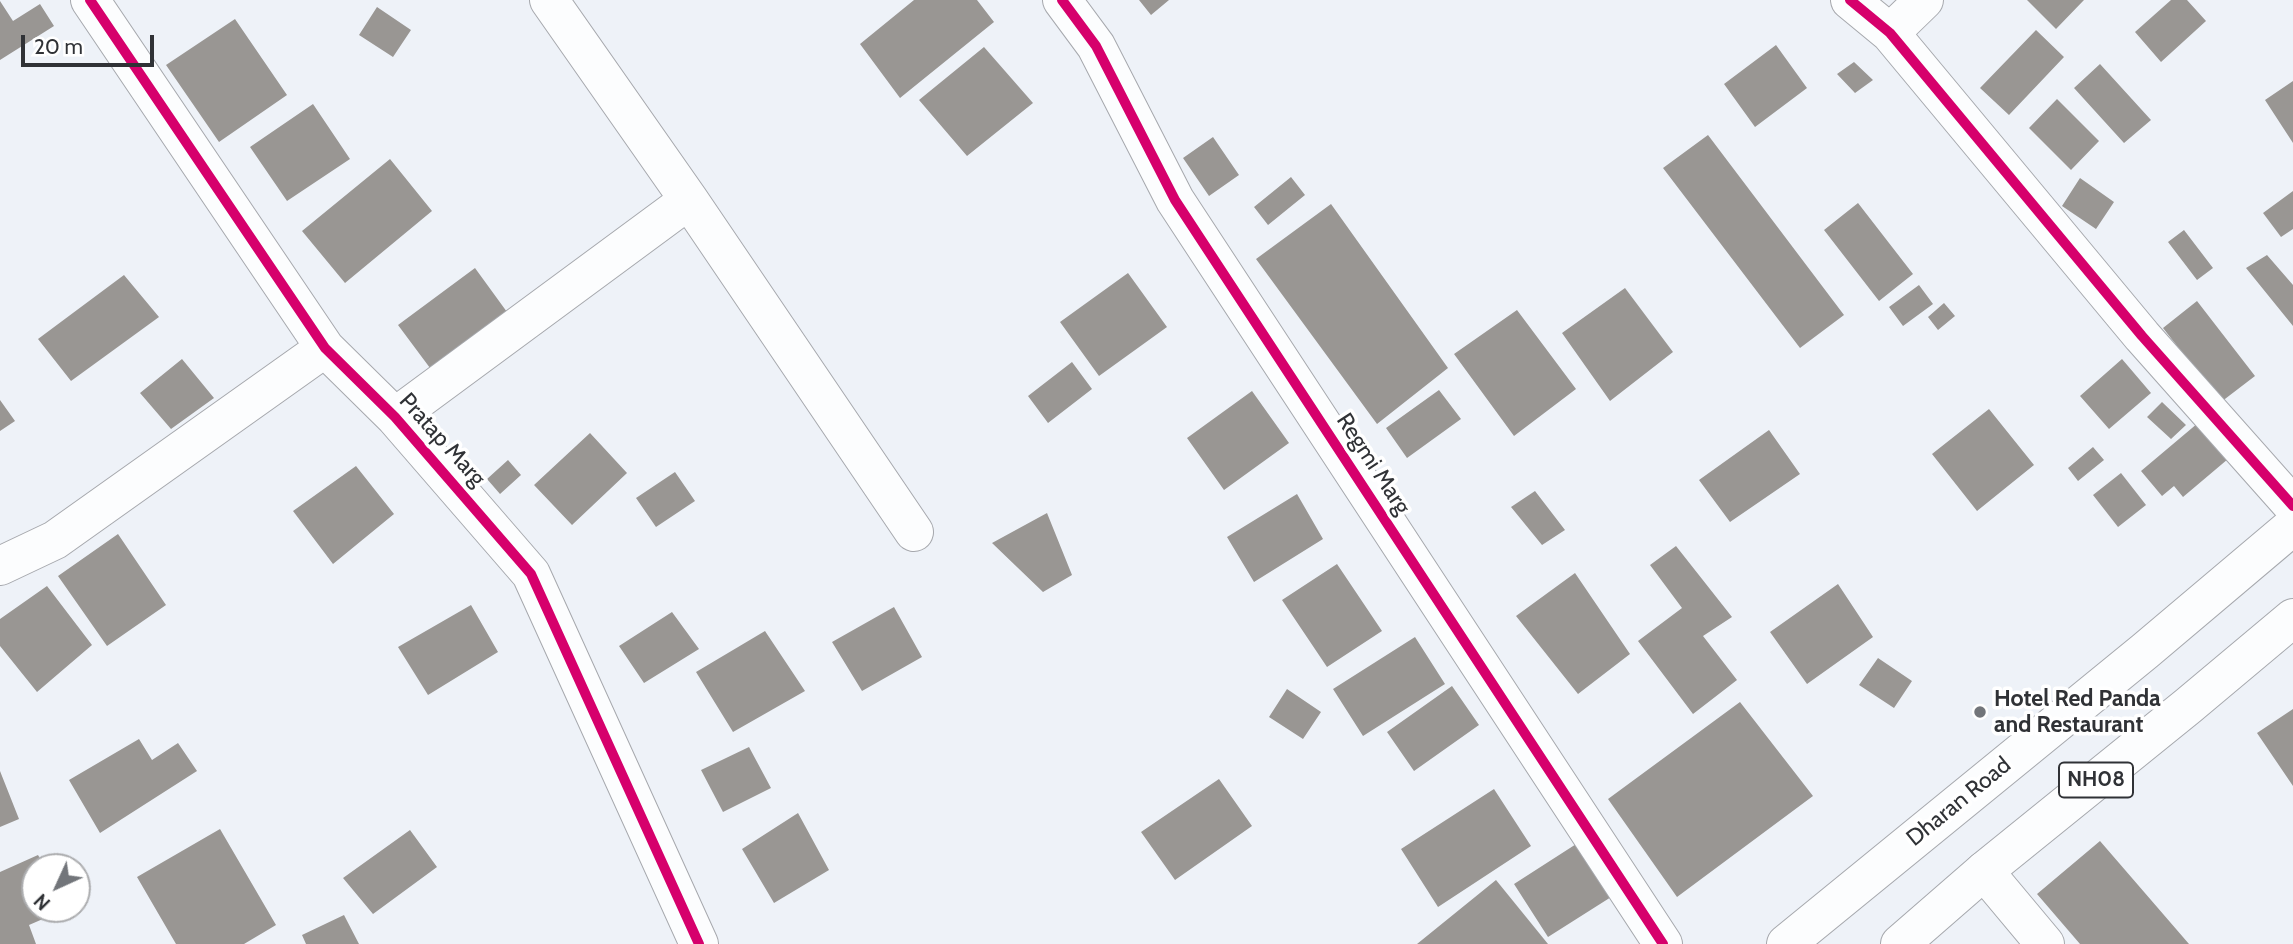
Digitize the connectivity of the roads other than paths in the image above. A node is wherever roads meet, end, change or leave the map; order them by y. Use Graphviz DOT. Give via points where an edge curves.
graph roads {
  1 [pos="90,0"];
  2 [pos="549,0"];
  3 [pos="1062,0"];
  4 [pos="1850,0"];
  5 [pos="1924,0"];
  6 [pos="1890,33"];
  7 [pos="689,200"];
  8 [pos="325,348"];
  9 [pos="396,417"];
  10 [pos="2293,506"];
  11 [pos="2293,526"];
  12 [pos="914,532"];
  13 [pos="0,566"];
  14 [pos="2293,618"];
  15 [pos="1984,871"];
  16 [pos="699,944"];
  17 [pos="1663,944"];
  18 [pos="1786,944"];
  19 [pos="1900,944"];
  20 [pos="2045,944"];
  1 -- 8 [label="street, Pratap Marg"];
  2 -- 7 [label="street"];
  3 -- 17 [label="street, Regmi Marg" via="1096,46 1175,200"];
  4 -- 6 [label="street"];
  5 -- 6 [label="street"];
  6 -- 10 [label="street" via="2142,336"];
  7 -- 9 [label="street"];
  7 -- 12 [label="street"];
  8 -- 9 [label="street, Pratap Marg"];
  8 -- 13 [label="street" via="55,540"];
  9 -- 16 [label="street, Pratap Marg" via="531,574"];
  11 -- 18 [label="street, Dharan Road / NH08"];
  14 -- 15 [label="street, NH08"];
  15 -- 19 [label="street, NH08"];
  15 -- 20 [label="street"];
}
